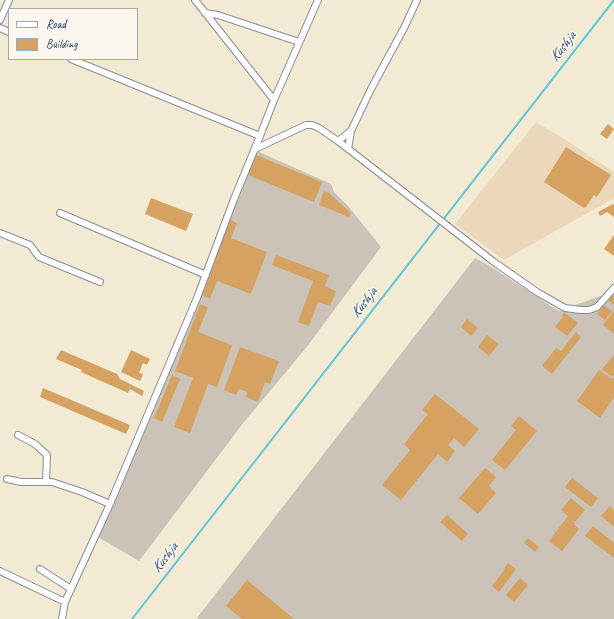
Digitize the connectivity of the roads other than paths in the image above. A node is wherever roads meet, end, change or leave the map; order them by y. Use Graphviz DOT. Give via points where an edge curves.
graph roads {
  1 [pos="9,0"];
  2 [pos="195,0"];
  3 [pos="318,0"];
  4 [pos="417,0"];
  5 [pos="205,13"];
  6 [pos="0,20"];
  7 [pos="299,42"];
  8 [pos="73,60"];
  9 [pos="274,100"];
  10 [pos="351,131"];
  11 [pos="260,136"];
  12 [pos="338,141"];
  13 [pos="255,148"];
  14 [pos="348,149"];
  15 [pos="60,213"];
  16 [pos="0,233"];
  17 [pos="206,275"];
  18 [pos="100,282"];
  19 [pos="614,288"];
  20 [pos="18,435"];
  21 [pos="7,479"];
  22 [pos="46,482"];
  23 [pos="110,504"];
  24 [pos="40,568"];
  25 [pos="0,571"];
  26 [pos="71,589"];
  27 [pos="66,602"];
  28 [pos="62,619"];
  1 -- 6 [label="street"];
  2 -- 5 [label="street"];
  3 -- 7 [label="street"];
  4 -- 10 [label="street"];
  5 -- 7 [label="street"];
  5 -- 9 [label="street"];
  7 -- 9 [label="street"];
  8 -- 11 [label="street"];
  9 -- 11 [label="street"];
  10 -- 12 [label="street"];
  10 -- 14 [label="street"];
  11 -- 13 [label="street"];
  12 -- 13 [label="street" via="319,128 306,125"];
  12 -- 14 [label="street"];
  13 -- 17 [label="street"];
  14 -- 19 [label="street" via="494,262 565,308 589,310 597,306"];
  15 -- 17 [label="street"];
  16 -- 18 [label="street" via="30,245 39,257 45,260"];
  17 -- 23 [label="street"];
  20 -- 22 [label="street" via="35,444 47,455"];
  21 -- 22 [label="street"];
  22 -- 23 [label="street" via="82,492"];
  23 -- 26 [label="street"];
  24 -- 26 [label="street"];
  25 -- 27 [label="street"];
  26 -- 27 [label="street"];
  27 -- 28 [label="street"];
}
